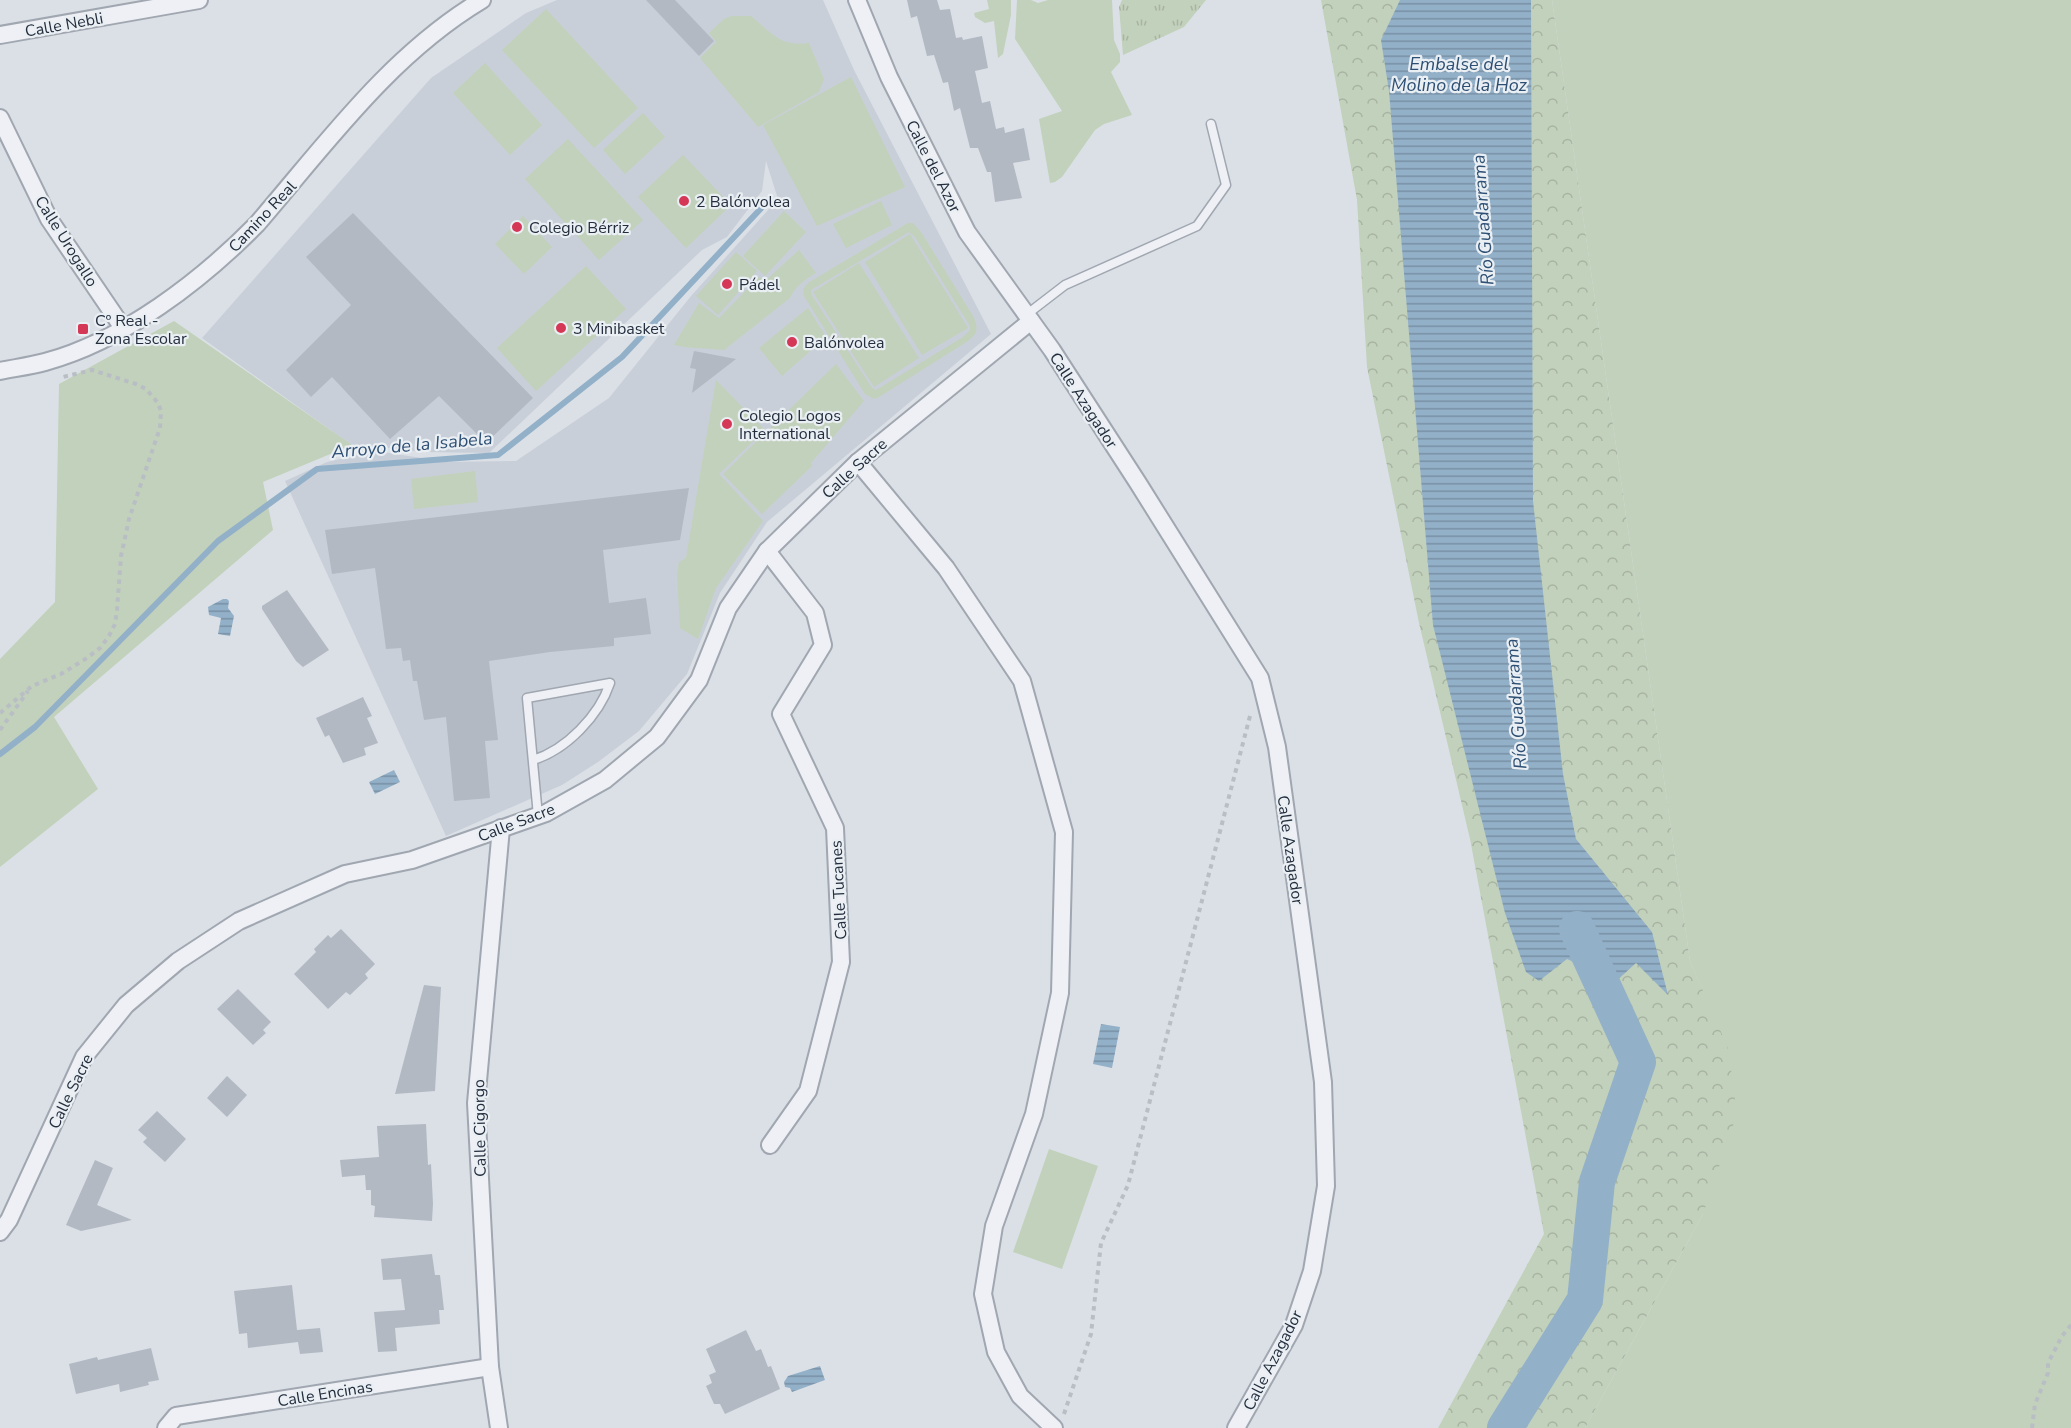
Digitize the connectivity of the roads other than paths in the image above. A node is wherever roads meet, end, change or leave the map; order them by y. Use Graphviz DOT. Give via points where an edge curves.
graph roads {
  1 [pos="199,0"];
  2 [pos="482,0"];
  3 [pos="857,0"];
  4 [pos="0,35"];
  5 [pos="0,118"];
  6 [pos="1211,124"];
  7 [pos="1028,318"];
  8 [pos="123,328"];
  9 [pos="0,370"];
  10 [pos="858,462"];
  11 [pos="767,551"];
  12 [pos="533,760"];
  13 [pos="538,816"];
  14 [pos="501,828"];
  15 [pos="770,1145"];
  16 [pos="0,1232"];
  17 [pos="490,1367"];
  18 [pos="1059,1423"];
  19 [pos="166,1428"];
  20 [pos="500,1428"];
  21 [pos="1236,1428"];
  1 -- 4 [label="street, Calle Nebli"];
  2 -- 8 [label="street, Camino Real" via="420,45 376,84 237,245 185,290"];
  3 -- 7 [label="street, Calle del Azor" via="889,77 968,232"];
  5 -- 8 [label="street, Calle Urogallo" via="49,219"];
  6 -- 7 [label="lane" via="1226,185 1197,226 1065,285"];
  7 -- 10 [label="street, Calle Sacre"];
  7 -- 21 [label="street, Calle Azagador" via="1132,473 1260,678 1277,747 1323,1082 1326,1186 1312,1271 1294,1325"];
  8 -- 9 [label="street, Camino Real" via="46,362"];
  10 -- 11 [label="street, Calle Sacre"];
  10 -- 18 [label="street" via="946,568 1022,681 1064,832 1060,993 1034,1114 994,1226 983,1294 996,1352 1020,1396"];
  11 -- 13 [label="street, Calle Sacre" via="728,608 699,680 657,736 605,780"];
  11 -- 15 [label="street, Calle Tucanes" via="815,613 823,645 781,714 835,828 841,962 808,1091"];
  12 -- 12 [label="lane" via="527,698 610,683 605,699 583,725 549,755"];
  12 -- 13 [label="lane"];
  13 -- 14 [label="street, Calle Sacre"];
  14 -- 16 [label="street, Calle Sacre" via="412,860 345,874 239,921 178,961 126,1005 84,1057"];
  14 -- 17 [label="street, Calle Cigorgo" via="476,1103"];
  17 -- 19 [label="street, Calle Encinas" via="176,1416"];
  17 -- 20 [label="street, Calle Cigorgo"];
}
